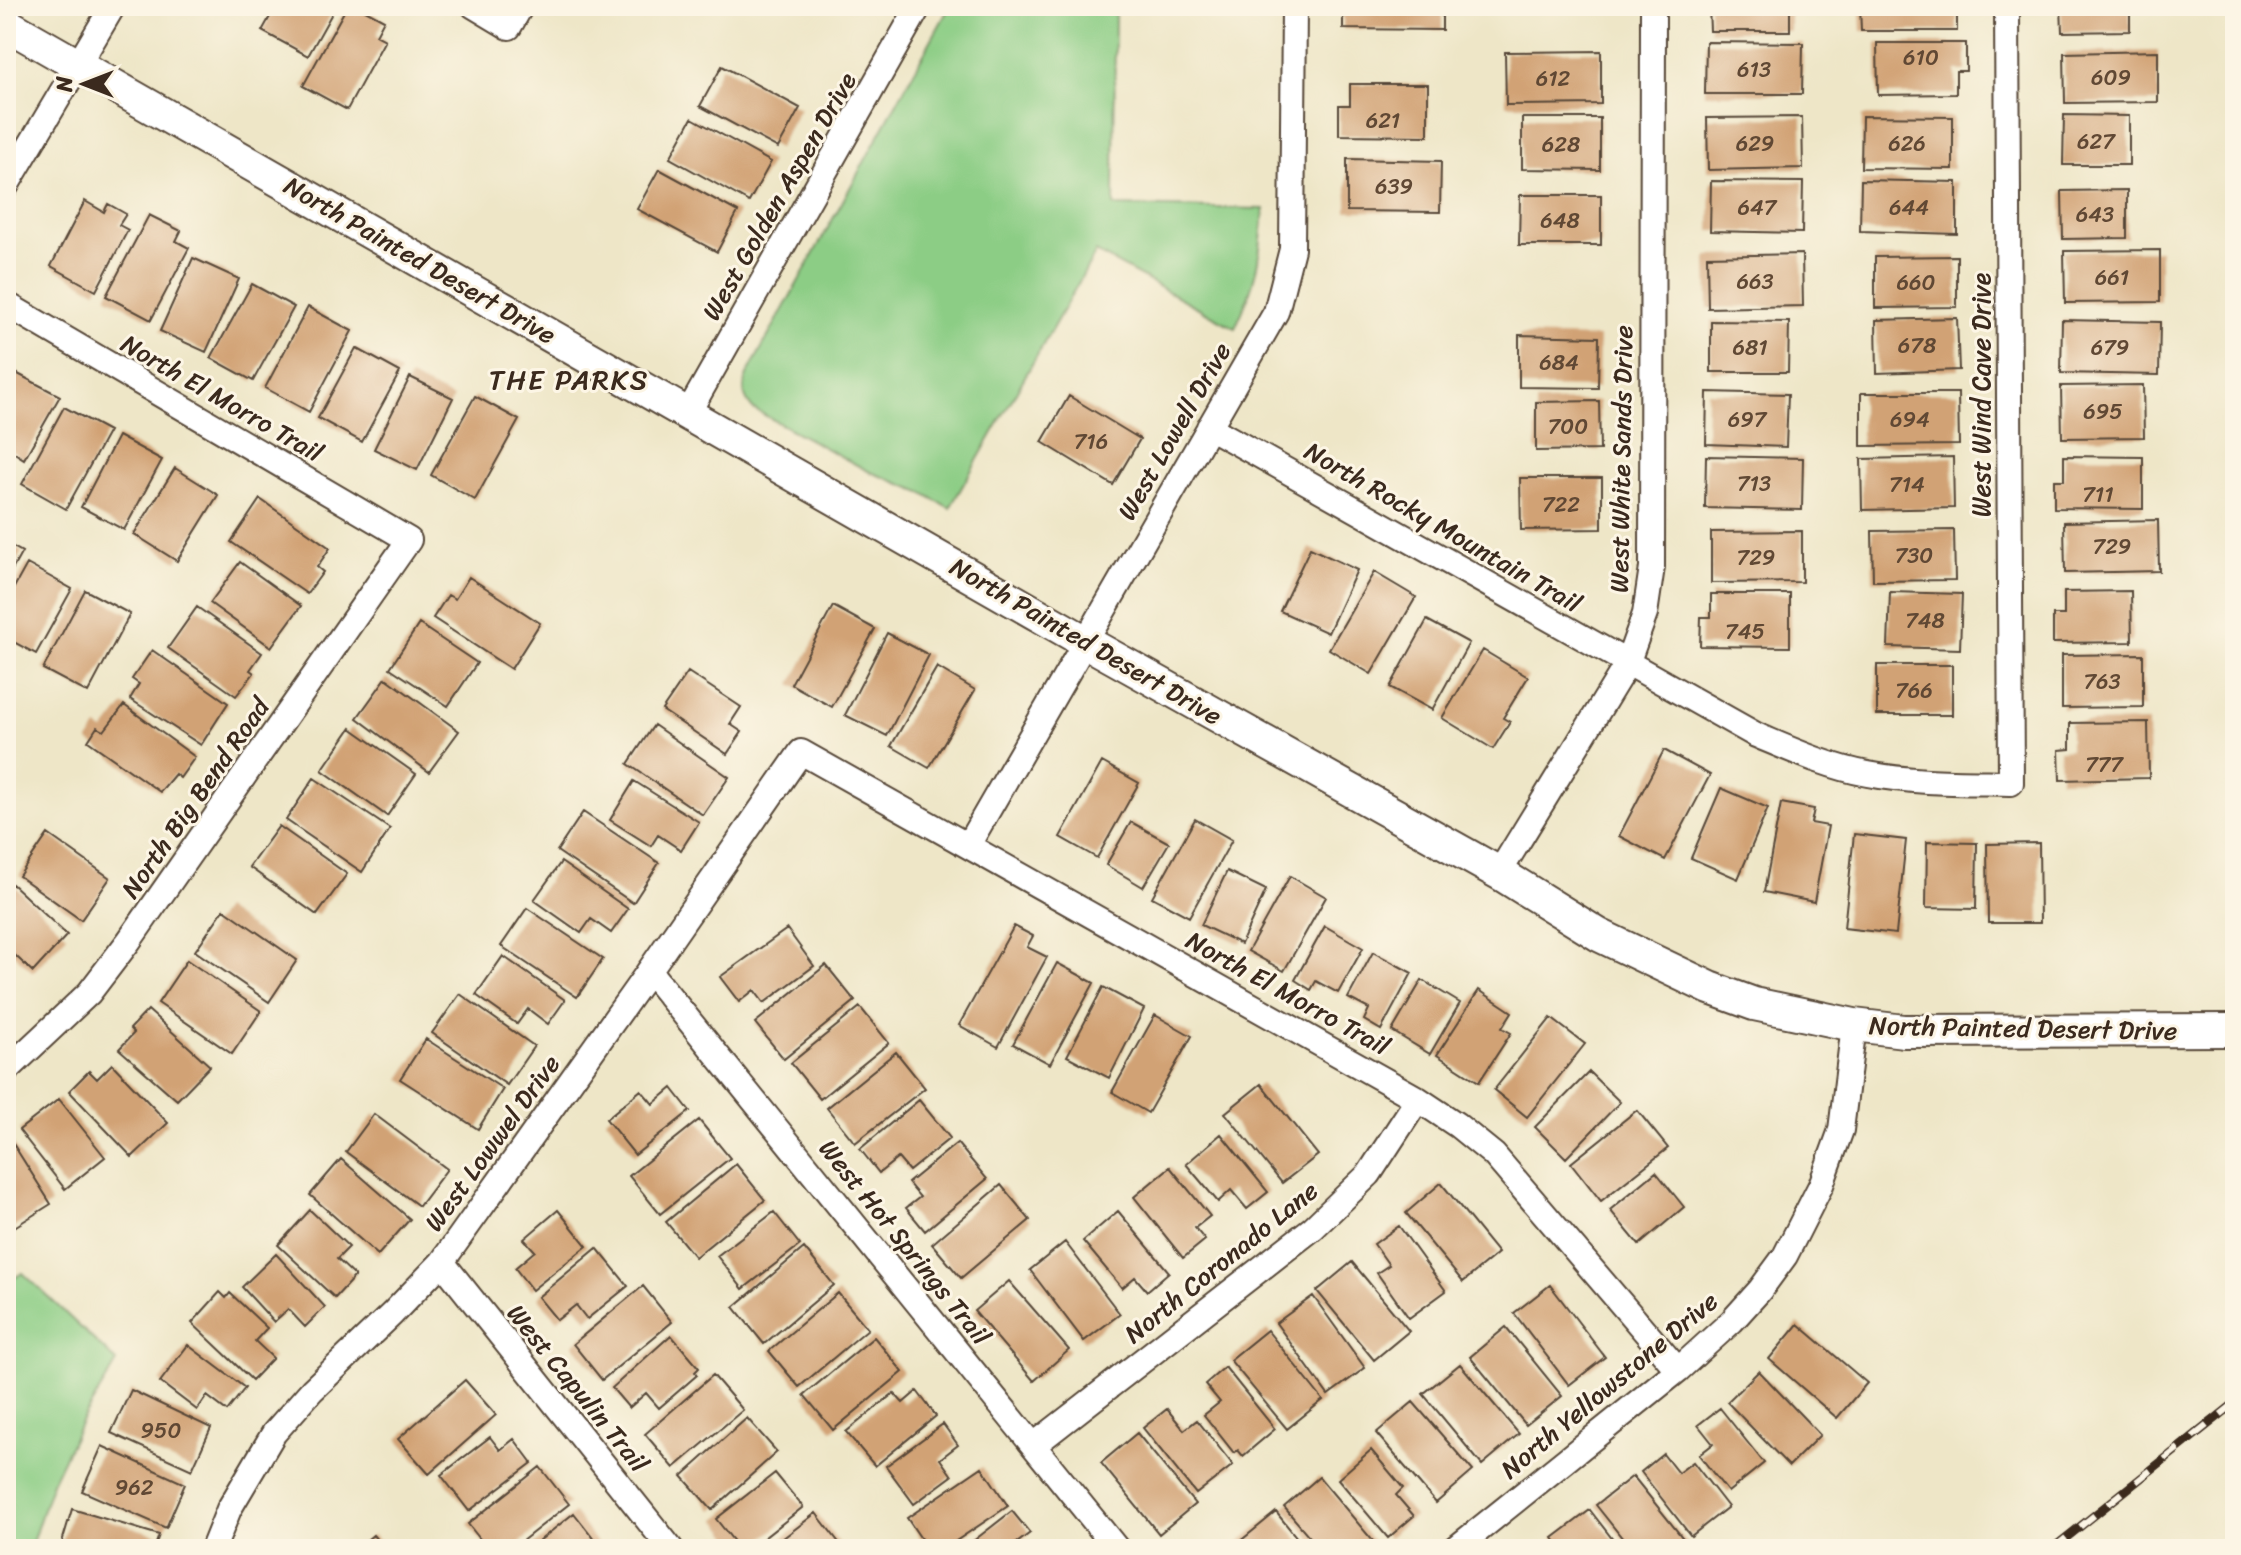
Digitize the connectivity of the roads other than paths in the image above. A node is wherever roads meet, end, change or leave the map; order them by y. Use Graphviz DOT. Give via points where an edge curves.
graph roads {
  1 [pos="113,6"];
  2 [pos="474,6"];
  3 [pos="919,6"];
  4 [pos="1294,6"];
  5 [pos="1653,6"];
  6 [pos="2007,6"];
  7 [pos="515,16"];
  8 [pos="6,24"];
  9 [pos="78,65"];
  10 [pos="6,186"];
  11 [pos="6,304"];
  12 [pos="688,413"];
  13 [pos="1209,427"];
  14 [pos="409,540"];
  15 [pos="1084,641"];
  16 [pos="1627,664"];
  17 [pos="801,752"];
  18 [pos="2011,783"];
  19 [pos="968,845"];
  20 [pos="1499,873"];
  21 [pos="649,971"];
  22 [pos="1854,1025"];
  23 [pos="2235,1030"];
  24 [pos="6,1071"];
  25 [pos="1418,1099"];
  26 [pos="442,1262"];
  27 [pos="1678,1370"];
  28 [pos="1034,1445"];
  29 [pos="213,1549"];
  30 [pos="671,1549"];
  31 [pos="1117,1549"];
  32 [pos="1455,1549"];
  1 -- 9 [label="street"];
  2 -- 7 [label="street"];
  3 -- 12 [label="street, West Golden Aspen Drive"];
  4 -- 13 [label="street, West Lowell Drive" via="1292,249 1276,312"];
  5 -- 16 [label="street, West White Sands Drive" via="1652,567 1645,614"];
  6 -- 18 [label="street, West Wind Cave Drive"];
  8 -- 9 [label="street, North Painted Desert Drive"];
  9 -- 10 [label="street"];
  9 -- 12 [label="street, North Painted Desert Drive"];
  11 -- 14 [label="street, North El Morro Trail"];
  12 -- 15 [label="street, North Painted Desert Drive"];
  13 -- 15 [label="street, West Lowell Drive"];
  13 -- 16 [label="street, North Rocky Mountain Trail"];
  14 -- 24 [label="street, North Big Bend Road" via="128,942 89,993"];
  15 -- 19 [label="street, West Lowell Drive"];
  15 -- 20 [label="street, North Painted Desert Drive"];
  16 -- 18 [label="street, North Rocky Mountain Trail" via="1756,735 1822,762 1866,774"];
  16 -- 20 [label="street, West White Sands Drive"];
  17 -- 19 [label="street, North El Morro Trail"];
  17 -- 21 [label="street, West Lowwel Drive"];
  19 -- 25 [label="street, North El Morro Trail"];
  20 -- 22 [label="street, North Painted Desert Drive" via="1599,935 1710,988 1754,1004"];
  21 -- 26 [label="street, West Lowwel Drive"];
  21 -- 28 [label="street, West Hot Springs Trail"];
  22 -- 23 [label="street, North Painted Desert Drive" via="1904,1031"];
  22 -- 27 [label="street, North Yellowstone Drive" via="1841,1130 1821,1185 1785,1256 1732,1321"];
  25 -- 27 [label="street, North El Morro Trail" via="1494,1155"];
  25 -- 28 [label="street, North Coronado Lane" via="1369,1174 1313,1228"];
  26 -- 29 [label="street, West Lowwel Drive" via="274,1433 229,1509"];
  26 -- 30 [label="street, West Capulin Trail"];
  27 -- 32 [label="street, North Yellowstone Drive"];
  28 -- 31 [label="street, West Hot Springs Trail"];
}
